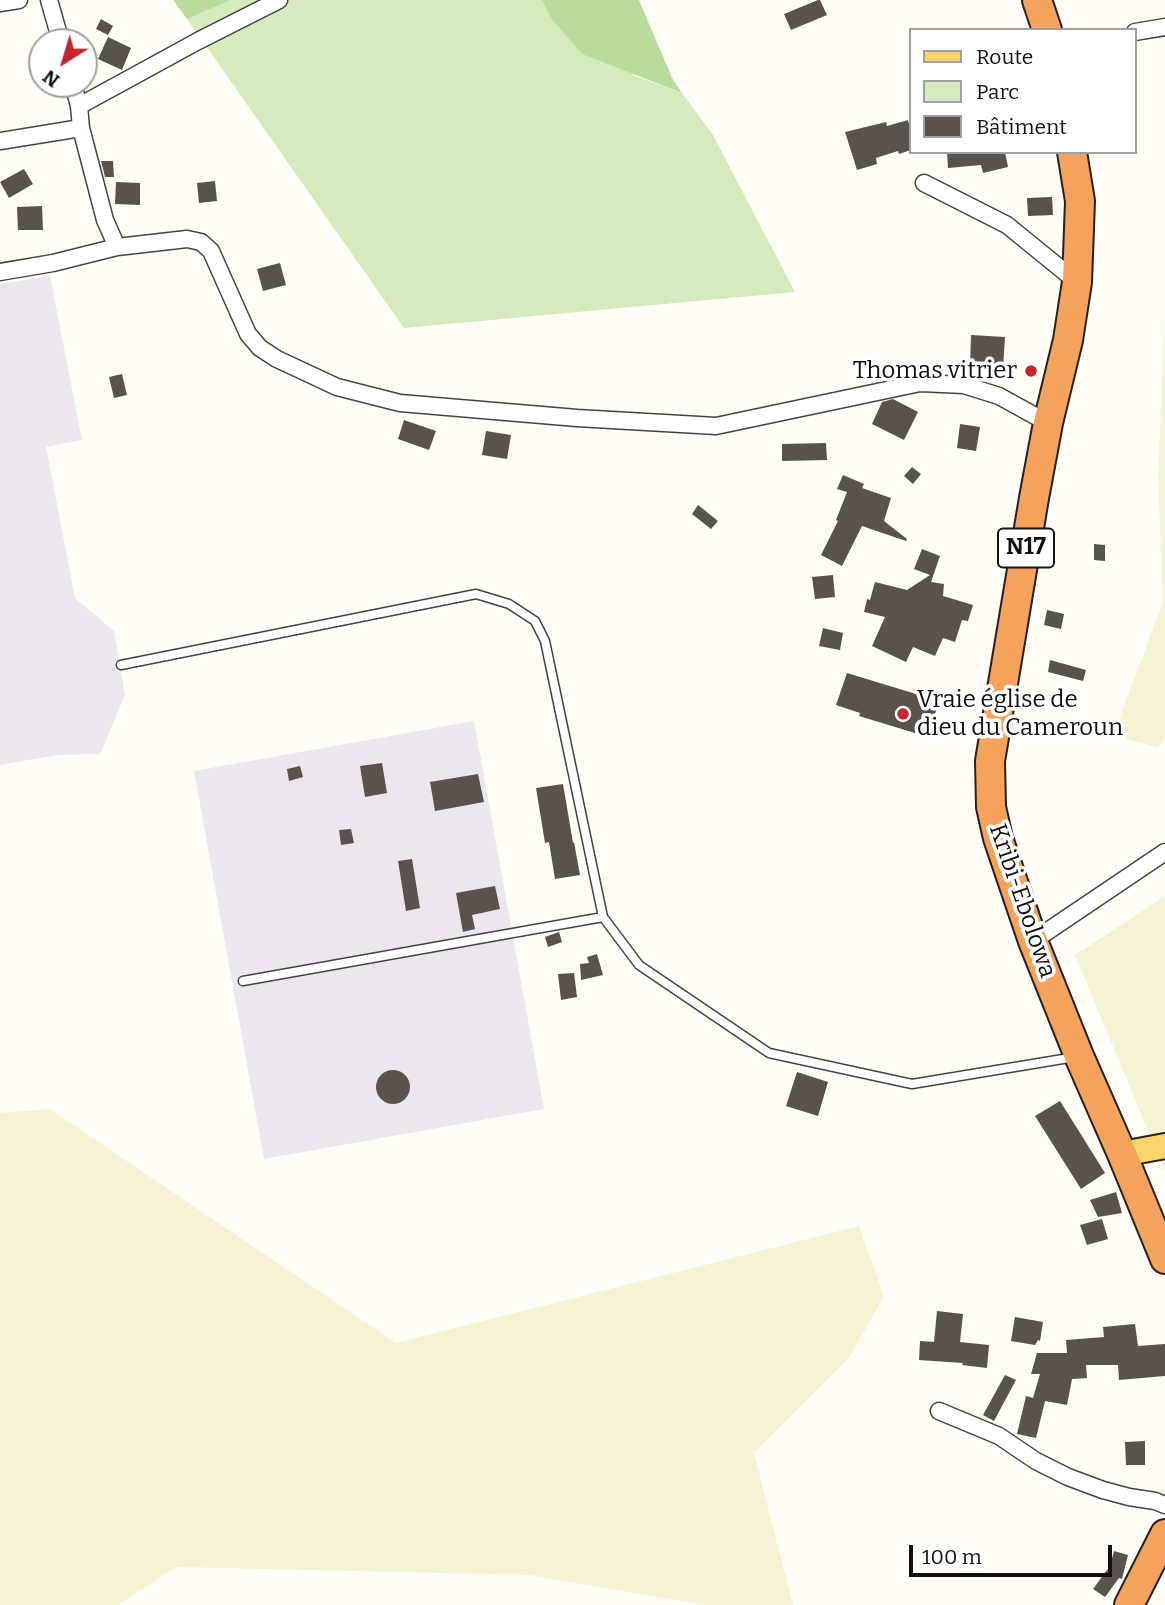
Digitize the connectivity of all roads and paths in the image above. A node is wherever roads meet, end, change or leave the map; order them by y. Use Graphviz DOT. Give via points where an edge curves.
graph roads {
  1 [pos="19,0"];
  2 [pos="49,0"];
  3 [pos="279,0"];
  4 [pos="1037,0"];
  5 [pos="0,3"];
  6 [pos="1165,27"];
  7 [pos="57,28"];
  8 [pos="1046,28"];
  9 [pos="1137,32"];
  10 [pos="77,98"];
  11 [pos="79,106"];
  12 [pos="81,128"];
  13 [pos="0,141"];
  14 [pos="1072,154"];
  15 [pos="924,183"];
  16 [pos="117,247"];
  17 [pos="0,272"];
  18 [pos="1077,282"];
  19 [pos="1048,424"];
  20 [pos="121,665"];
  21 [pos="1165,852"];
  22 [pos="603,917"];
  23 [pos="1033,941"];
  24 [pos="243,981"];
  25 [pos="1079,1056"];
  26 [pos="1165,1146"];
  27 [pos="1122,1154"];
  28 [pos="1165,1259"];
  29 [pos="939,1411"];
  30 [pos="1165,1505"];
  31 [pos="1165,1534"];
  32 [pos="1131,1604"];
  1 -- 5 [label="street"];
  2 -- 7 [label="street"];
  3 -- 11 [label="street"];
  4 -- 8 [label="highway"];
  6 -- 9 [label="street"];
  10 -- 11 [label="street"];
  11 -- 12 [label="street"];
  12 -- 13 [label="street"];
  12 -- 16 [label="street" via="105,220"];
  14 -- 18 [label="highway, Kribi-Ebolowa / N17" via="1080,201"];
  15 -- 18 [label="street" via="1007,225"];
  16 -- 17 [label="street"];
  16 -- 19 [label="street" via="187,239 201,242 211,251 248,334 260,348 337,387 400,403 716,426 920,383 964,385 999,396"];
  18 -- 19 [label="highway, Kribi-Ebolowa / N17"];
  19 -- 23 [label="highway, Kribi-Ebolowa / N17" via="990,761 991,807 998,838"];
  20 -- 22 [label="lane" via="476,594 509,604 535,621 545,640"];
  21 -- 23 [label="street"];
  22 -- 24 [label="lane"];
  22 -- 25 [label="lane" via="639,965 769,1053 912,1083"];
  23 -- 25 [label="highway, Kribi-Ebolowa / N17"];
  25 -- 27 [label="highway, Kribi-Ebolowa / N17"];
  26 -- 27 [label="main road"];
  27 -- 28 [label="highway, Kribi-Ebolowa / N17"];
  29 -- 30 [label="street" via="999,1436 1068,1478"];
  31 -- 32 [label="highway"];
}
